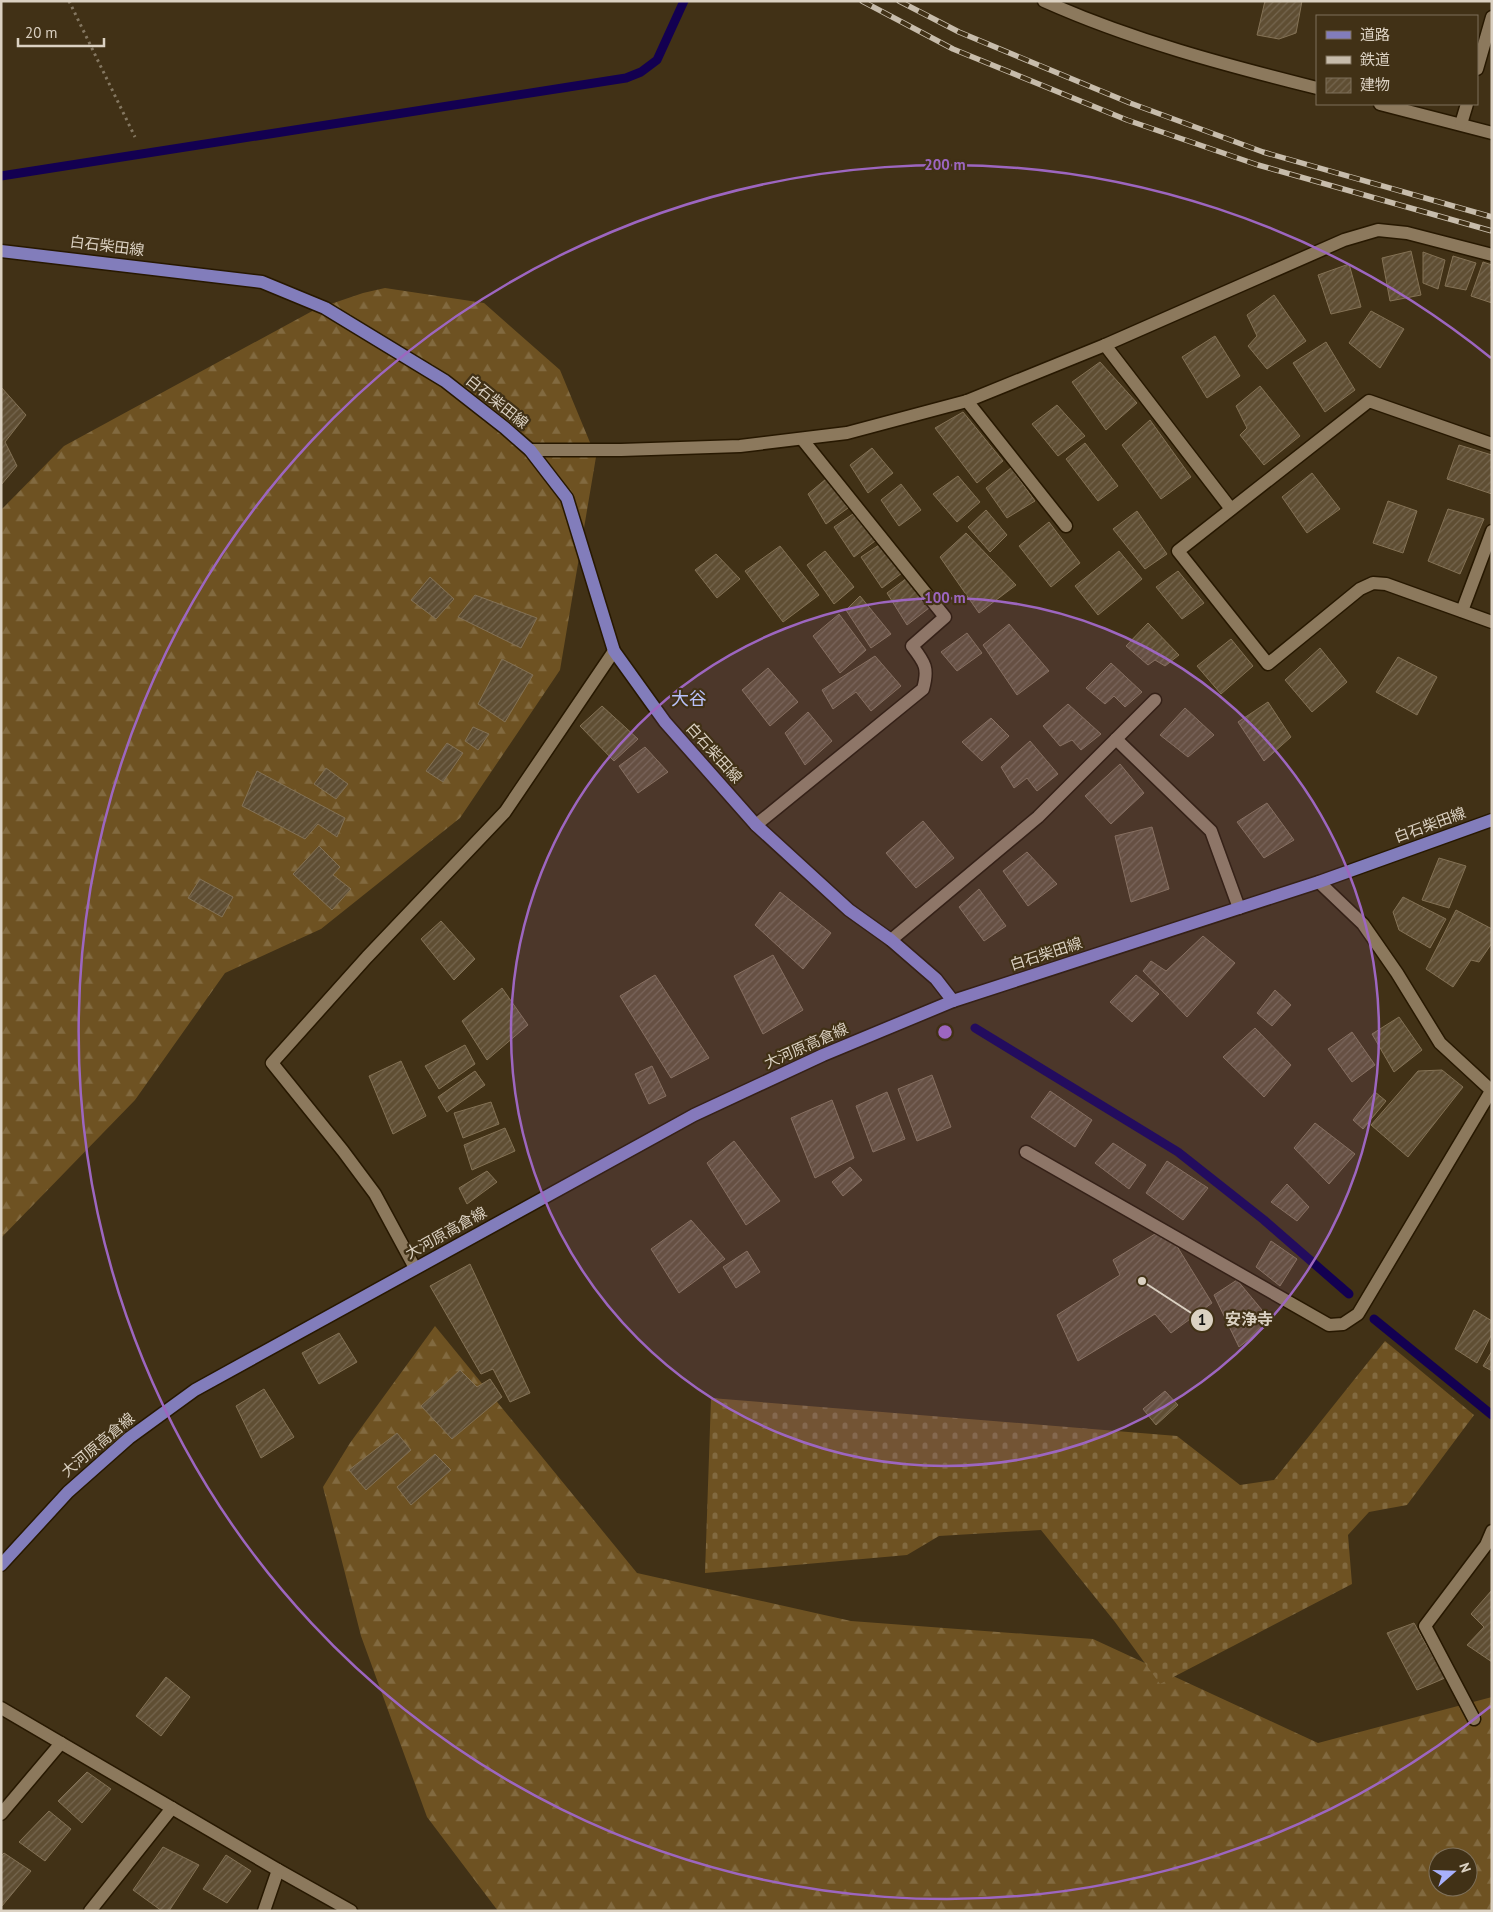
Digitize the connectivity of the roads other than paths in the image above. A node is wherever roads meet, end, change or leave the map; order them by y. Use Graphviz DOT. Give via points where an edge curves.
graph roads {
  1 [pos="1044,1"];
  2 [pos="1492,17"];
  3 [pos="1478,66"];
  4 [pos="1316,88"];
  5 [pos="1384,105"];
  6 [pos="1467,105"];
  7 [pos="1461,124"];
  8 [pos="1492,133"];
  9 [pos="1,250"];
  10 [pos="1492,255"];
  11 [pos="1105,346"];
  12 [pos="967,401"];
  13 [pos="802,438"];
  14 [pos="1492,444"];
  15 [pos="530,450"];
  16 [pos="1231,509"];
  17 [pos="1066,526"];
  18 [pos="1492,531"];
  19 [pos="1462,611"];
  20 [pos="1492,622"];
  21 [pos="614,651"];
  22 [pos="1155,700"];
  23 [pos="1116,739"];
  24 [pos="1490,817"];
  25 [pos="756,825"];
  26 [pos="1319,882"];
  27 [pos="1239,908"];
  28 [pos="891,940"];
  29 [pos="953,1001"];
  30 [pos="1491,1091"];
  31 [pos="1026,1152"];
  32 [pos="415,1268"];
  33 [pos="1492,1531"];
  34 [pos="1489,1547"];
  35 [pos="1,1565"];
  36 [pos="1,1708"];
  37 [pos="1474,1719"];
  38 [pos="61,1743"];
  39 [pos="172,1808"];
  40 [pos="1,1814"];
  41 [pos="278,1870"];
  42 [pos="90,1911"];
  43 [pos="264,1911"];
  44 [pos="351,1911"];
  1 -- 4 [label="street" via="1078,16 1221,64"];
  2 -- 3 [label="street"];
  5 -- 7 [label="street"];
  6 -- 7 [label="street"];
  7 -- 8 [label="street"];
  9 -- 15 [label="main road, 白石柴田線" via="262,282 325,308 445,381"];
  10 -- 11 [label="street" via="1407,233 1378,230 1344,240"];
  11 -- 12 [label="street"];
  11 -- 16 [label="street"];
  12 -- 13 [label="street" via="847,433"];
  12 -- 17 [label="street"];
  13 -- 15 [label="street" via="740,446"];
  13 -- 25 [label="street" via="945,617 912,646 925,663 927,675 923,689"];
  14 -- 16 [label="street" via="1369,401"];
  15 -- 21 [label="main road, 白石柴田線" via="566,498"];
  16 -- 19 [label="street" via="1178,551 1268,664 1360,589 1373,583 1386,584"];
  18 -- 19 [label="street"];
  19 -- 20 [label="street"];
  21 -- 25 [label="main road, 白石柴田線" via="665,722"];
  21 -- 32 [label="street" via="505,812 272,1063 375,1194"];
  22 -- 23 [label="street"];
  23 -- 27 [label="street" via="1211,831"];
  23 -- 28 [label="street" via="1038,817"];
  24 -- 26 [label="main road, 白石柴田線"];
  25 -- 28 [label="main road, 白石柴田線" via="848,910"];
  26 -- 27 [label="main road, 白石柴田線"];
  26 -- 30 [label="street" via="1363,924 1440,1043"];
  27 -- 29 [label="main road, 白石柴田線"];
  28 -- 29 [label="main road, 白石柴田線" via="936,979"];
  29 -- 32 [label="main road, 大河原高倉線" via="823,1055 694,1115"];
  30 -- 31 [label="street" via="1358,1314 1343,1324 1329,1325"];
  32 -- 35 [label="main road, 大河原高倉線" via="187,1395 129,1438 68,1492"];
  33 -- 34 [label="street"];
  34 -- 37 [label="street" via="1425,1626"];
  36 -- 38 [label="street"];
  38 -- 39 [label="street"];
  38 -- 40 [label="street"];
  39 -- 41 [label="street"];
  39 -- 42 [label="street"];
  41 -- 43 [label="street"];
  41 -- 44 [label="street"];
}
